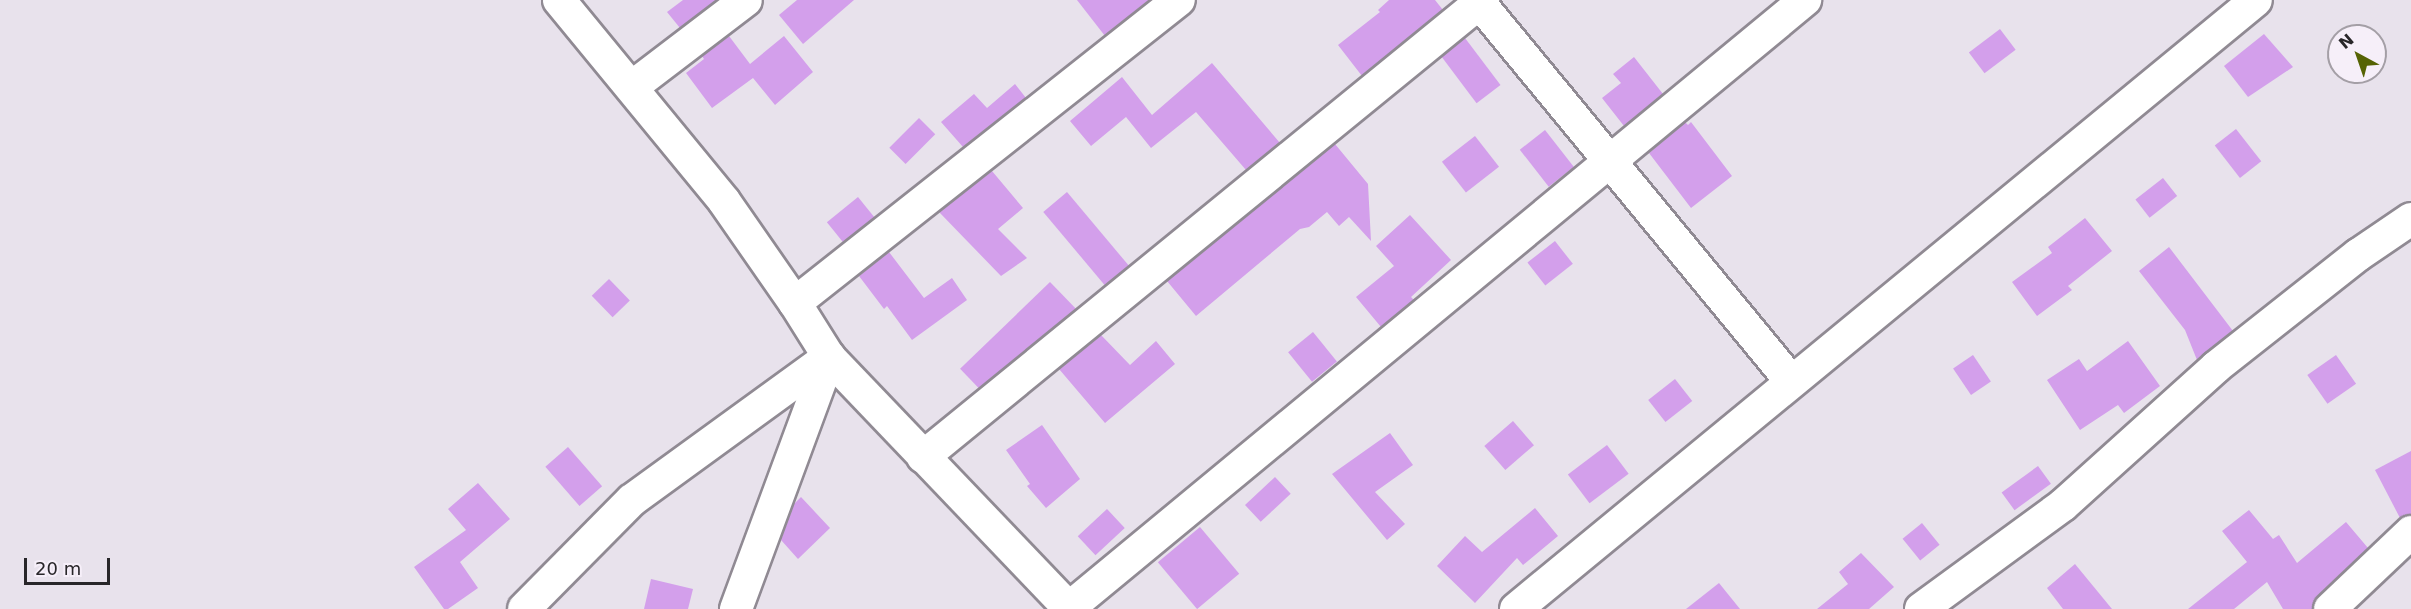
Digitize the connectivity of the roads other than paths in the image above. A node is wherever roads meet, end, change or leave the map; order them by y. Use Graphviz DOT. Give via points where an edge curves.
graph roads {
  1 [pos="559,0"];
  2 [pos="746,0"];
  3 [pos="1179,0"];
  4 [pos="1805,0"];
  5 [pos="2256,0"];
  6 [pos="1480,1"];
  7 [pos="632,87"];
  8 [pos="1610,161"];
  9 [pos="2411,219"];
  10 [pos="795,303"];
  11 [pos="829,357"];
  12 [pos="1791,381"];
  13 [pos="923,457"];
  14 [pos="2411,532"];
  15 [pos="524,609"];
  16 [pos="736,609"];
  17 [pos="1070,609"];
  18 [pos="1516,609"];
  19 [pos="1921,609"];
  20 [pos="2330,609"];
  1 -- 7 [label="street"];
  2 -- 7 [label="street"];
  3 -- 10 [label="street"];
  4 -- 8 [label="street"];
  5 -- 12 [label="street"];
  6 -- 8 [label="street"];
  6 -- 13 [label="street"];
  7 -- 10 [label="street" via="723,201"];
  8 -- 12 [label="street"];
  8 -- 17 [label="street"];
  9 -- 19 [label="street" via="2358,255 2216,367 2063,505"];
  10 -- 11 [label="street"];
  11 -- 13 [label="street"];
  11 -- 15 [label="street" via="632,501"];
  11 -- 16 [label="street"];
  12 -- 18 [label="street"];
  13 -- 17 [label="street"];
  14 -- 20 [label="street"];
}
